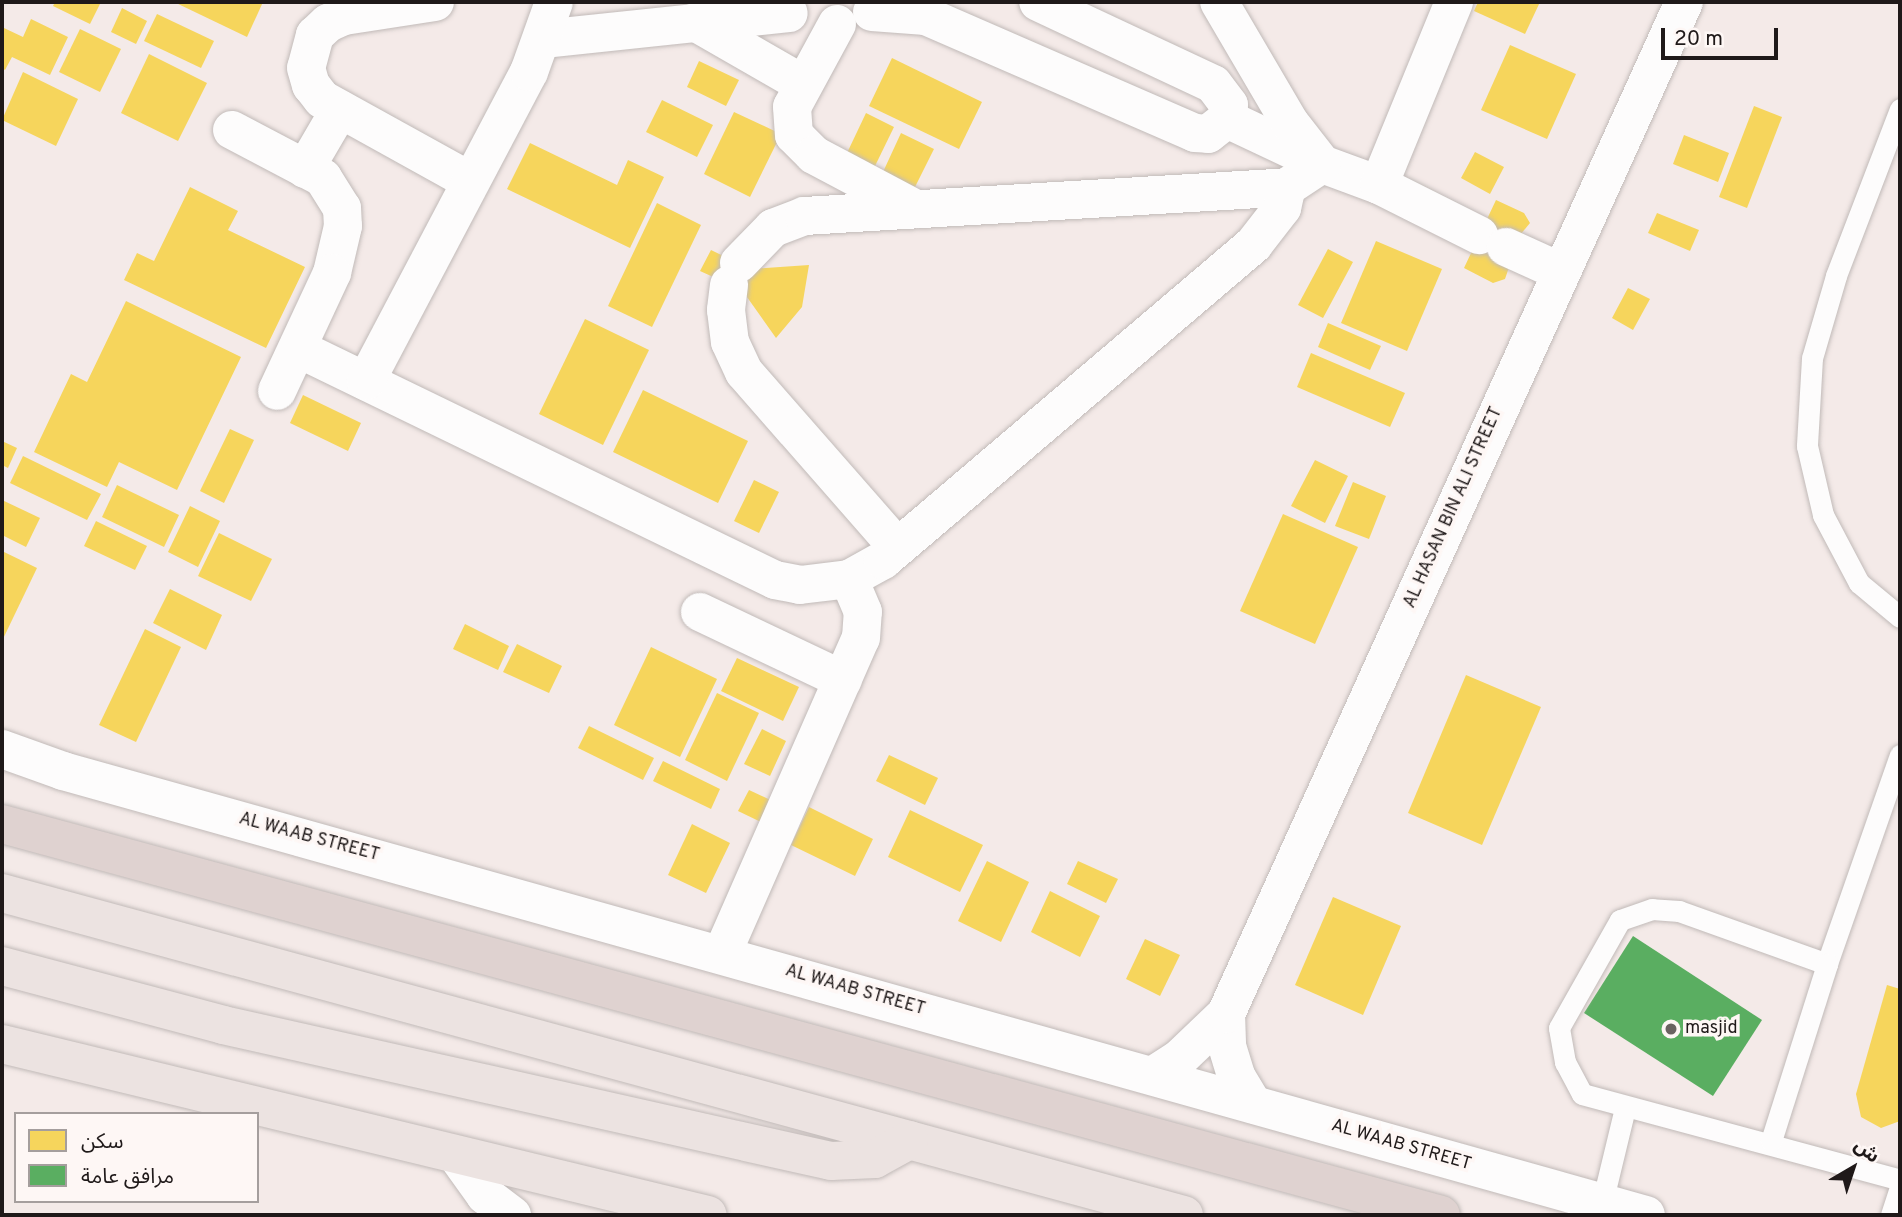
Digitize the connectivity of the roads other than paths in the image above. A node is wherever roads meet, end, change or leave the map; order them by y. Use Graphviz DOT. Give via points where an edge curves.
graph roads {
  1 [pos="435,2"];
  2 [pos="554,2"];
  3 [pos="1038,2"];
  4 [pos="1219,2"];
  5 [pos="1454,2"];
  6 [pos="1684,2"];
  7 [pos="782,7"];
  8 [pos="865,13"];
  9 [pos="695,22"];
  10 [pos="543,39"];
  11 [pos="803,84"];
  12 [pos="340,109"];
  13 [pos="1900,109"];
  14 [pos="1227,119"];
  15 [pos="232,130"];
  16 [pos="1322,164"];
  17 [pos="305,169"];
  18 [pos="470,181"];
  19 [pos="1379,185"];
  20 [pos="1287,187"];
  21 [pos="919,210"];
  22 [pos="1561,272"];
  23 [pos="299,349"];
  24 [pos="366,381"];
  25 [pos="277,391"];
  26 [pos="897,547"];
  27 [pos="849,579"];
  28 [pos="700,612"];
  29 [pos="1900,617"];
  30 [pos="843,680"];
  31 [pos="2,749"];
  32 [pos="1900,755"];
  33 [pos="63,771"];
  34 [pos="2,777"];
  35 [pos="2,824"];
  36 [pos="2,893"];
  37 [pos="722,954"];
  38 [pos="1827,964"];
  39 [pos="2,966"];
  40 [pos="1226,1014"];
  41 [pos="2,1044"];
  42 [pos="1154,1075"];
  43 [pos="1253,1104"];
  44 [pos="1625,1108"];
  45 [pos="909,1140"];
  46 [pos="1770,1142"];
  47 [pos="457,1156"];
  48 [pos="1900,1180"];
  49 [pos="1900,1186"];
  50 [pos="1602,1203"];
  51 [pos="512,1215"];
  52 [pos="708,1215"];
  53 [pos="1184,1215"];
  54 [pos="1441,1215"];
  55 [pos="1646,1215"];
  56 [pos="1891,1215"];
  1 -- 12 [label="street" via="344,16 316,35 308,51 311,85 322,99"];
  2 -- 10 [label="street"];
  3 -- 14 [label="street" via="1213,84 1229,105"];
  4 -- 16 [label="street" via="1290,123"];
  5 -- 19 [label="street"];
  6 -- 22 [label="street, AL HASAN BIN ALI STREET"];
  7 -- 8 [label="street"];
  7 -- 9 [label="street"];
  8 -- 11 [label="street"];
  8 -- 14 [label="street" via="926,16 1195,133 1208,134"];
  9 -- 10 [label="street"];
  9 -- 11 [label="street"];
  10 -- 18 [label="street"];
  11 -- 21 [label="street" via="792,107 791,122 802,147"];
  12 -- 17 [label="street"];
  12 -- 18 [label="street"];
  13 -- 29 [label="lane" via="1836,276 1812,358 1807,446 1824,515 1859,583"];
  14 -- 16 [label="street"];
  15 -- 17 [label="street"];
  16 -- 19 [label="street"];
  16 -- 20 [label="street"];
  17 -- 23 [label="street" via="335,191 343,226 328,282"];
  18 -- 24 [label="street"];
  19 -- 22 [label="street"];
  20 -- 21 [label="street"];
  20 -- 26 [label="street" via="1282,208 1254,244"];
  21 -- 26 [label="street" via="804,216 773,228 734,274 726,310 730,342 744,372"];
  22 -- 40 [label="street, AL HASAN BIN ALI STREET"];
  23 -- 24 [label="street"];
  23 -- 25 [label="street"];
  24 -- 27 [label="street" via="775,580 800,585"];
  26 -- 27 [label="street"];
  27 -- 30 [label="street" via="864,625"];
  28 -- 30 [label="street"];
  30 -- 37 [label="street"];
  31 -- 33 [label="street, AL WAAB STREET"];
  32 -- 38 [label="lane"];
  33 -- 34 [label="street, AL WAAB STREET"];
  33 -- 37 [label="street, AL WAAB STREET"];
  35 -- 54 [label="highway"];
  36 -- 45 [label="main road"];
  37 -- 42 [label="street, AL WAAB STREET"];
  38 -- 44 [label="lane" via="1679,911 1652,909 1620,920 1559,1028 1565,1062 1582,1094"];
  38 -- 46 [label="lane"];
  39 -- 45 [label="main road" via="250,1032 831,1161 875,1159"];
  40 -- 42 [label="street, AL HASAN BIN ALI STREET" via="1188,1051"];
  40 -- 43 [label="street" via="1236,1076"];
  41 -- 47 [label="main road"];
  42 -- 43 [label="street, AL WAAB STREET"];
  43 -- 50 [label="street, AL WAAB STREET"];
  44 -- 46 [label="lane"];
  44 -- 50 [label="lane"];
  45 -- 53 [label="main road"];
  46 -- 48 [label="lane"];
  47 -- 51 [label="street" via="485,1195"];
  47 -- 52 [label="main road"];
  49 -- 56 [label="lane"];
  50 -- 55 [label="street, AL WAAB STREET"];
}
